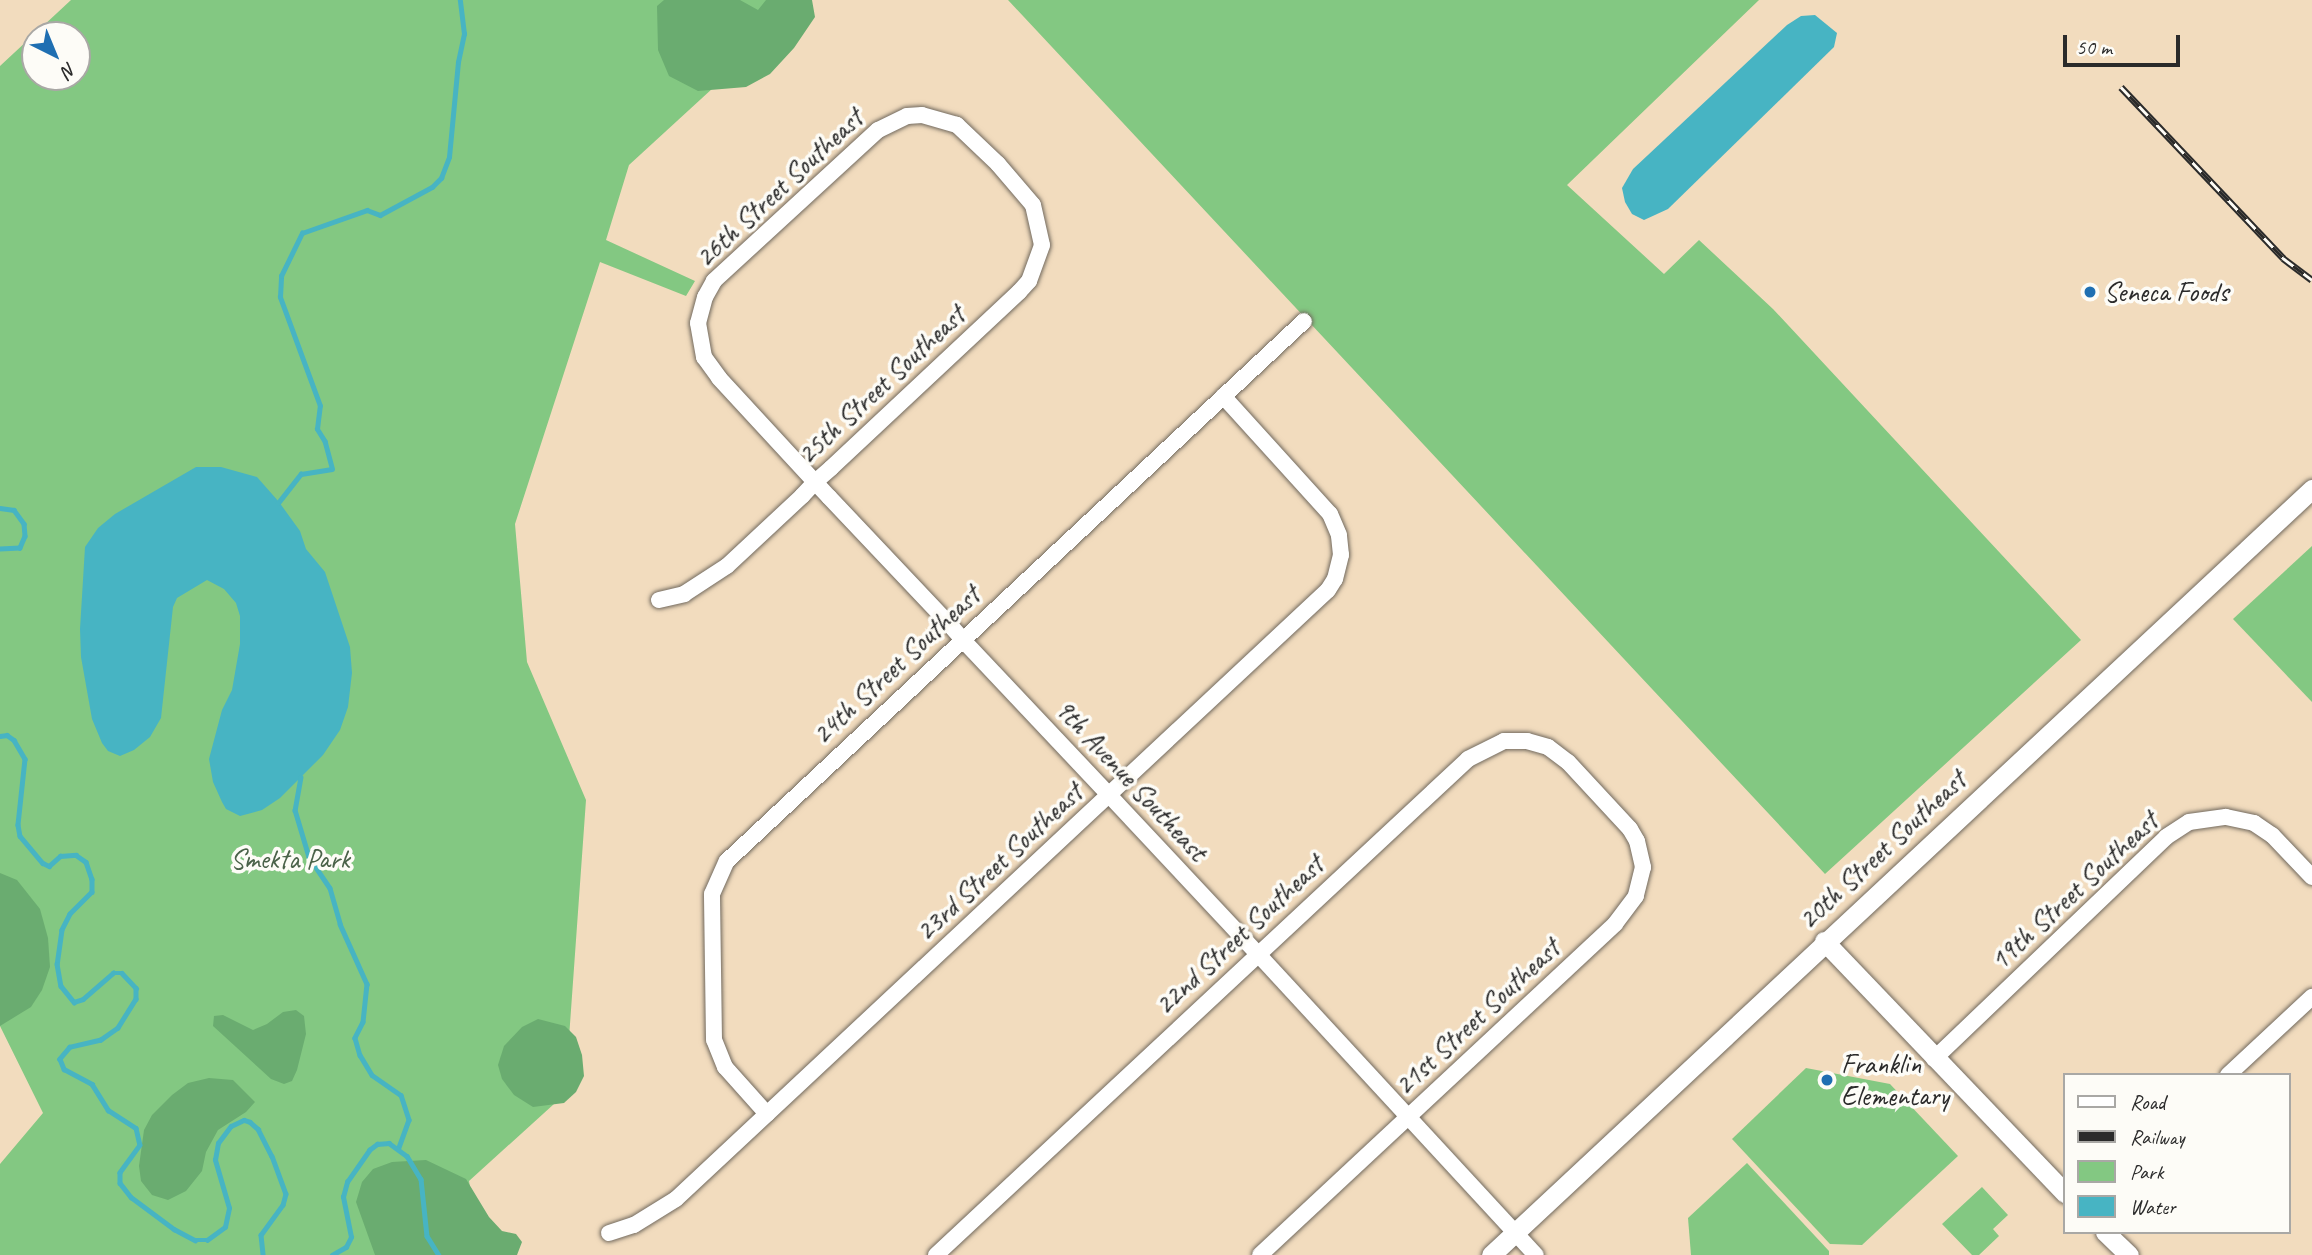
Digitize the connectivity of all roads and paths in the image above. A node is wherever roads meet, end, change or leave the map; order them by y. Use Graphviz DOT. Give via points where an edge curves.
graph roads {
  1 [pos="998,164"];
  2 [pos="1304,321"];
  3 [pos="699,336"];
  4 [pos="1223,396"];
  5 [pos="816,482"];
  6 [pos="2312,489"];
  7 [pos="659,600"];
  8 [pos="962,639"];
  9 [pos="1596,791"];
  10 [pos="1109,795"];
  11 [pos="2312,877"];
  12 [pos="1824,942"];
  13 [pos="1257,953"];
  14 [pos="2312,997"];
  15 [pos="1934,1059"];
  16 [pos="2230,1073"];
  17 [pos="767,1114"];
  18 [pos="1407,1118"];
  19 [pos="2064,1192"];
  20 [pos="609,1233"];
  21 [pos="1515,1233"];
  22 [pos="2107,1234"];
  23 [pos="936,1255"];
  24 [pos="1260,1255"];
  25 [pos="1491,1255"];
  26 [pos="1536,1255"];
  27 [pos="2129,1255"];
  1 -- 3 [label="street, 26th Street Southeast" via="969,134 946,120 922,115 892,121 714,281 701,311"];
  1 -- 5 [label="street, 25th Street Southeast" via="1025,193 1038,218 1042,245 1029,281"];
  2 -- 4 [label="street, 24th Street Southeast"];
  3 -- 5 [label="street, 9th Avenue Southeast" via="711,368"];
  4 -- 8 [label="street, 24th Street Southeast"];
  4 -- 10 [label="street, 23rd Street Southeast" via="1330,514 1339,535 1339,566 1320,599"];
  5 -- 7 [label="street, 25th Street Southeast" via="715,575 684,594"];
  5 -- 8 [label="street, 9th Avenue Southeast"];
  6 -- 12 [label="street, 20th Street Southeast"];
  8 -- 10 [label="street, 9th Avenue Southeast"];
  8 -- 17 [label="street, 24th Street Southeast" via="738,850 714,884 714,1040 725,1067"];
  9 -- 13 [label="street, 22nd Street Southeast" via="1558,753 1538,743 1515,740 1482,750"];
  9 -- 18 [label="street, 21st Street Southeast" via="1637,841 1643,867 1636,896 1615,924"];
  10 -- 13 [label="street, 9th Avenue Southeast"];
  10 -- 17 [label="street, 23rd Street Southeast"];
  11 -- 15 [label="street, 19th Street Southeast" via="2272,835 2241,819 2213,817 2179,828"];
  12 -- 15 [label="street"];
  12 -- 21 [label="street, 20th Street Southeast"];
  13 -- 18 [label="street, 9th Avenue Southeast"];
  13 -- 23 [label="street, 22nd Street Southeast"];
  14 -- 16 [label="street"];
  15 -- 19 [label="street"];
  17 -- 20 [label="street, 23rd Street Southeast" via="676,1199 634,1225"];
  18 -- 21 [label="street, 9th Avenue Southeast"];
  18 -- 24 [label="street, 21st Street Southeast"];
  21 -- 25 [label="street, 20th Street Southeast"];
  21 -- 26 [label="street, 9th Avenue Southeast"];
  22 -- 27 [label="street"];
}
